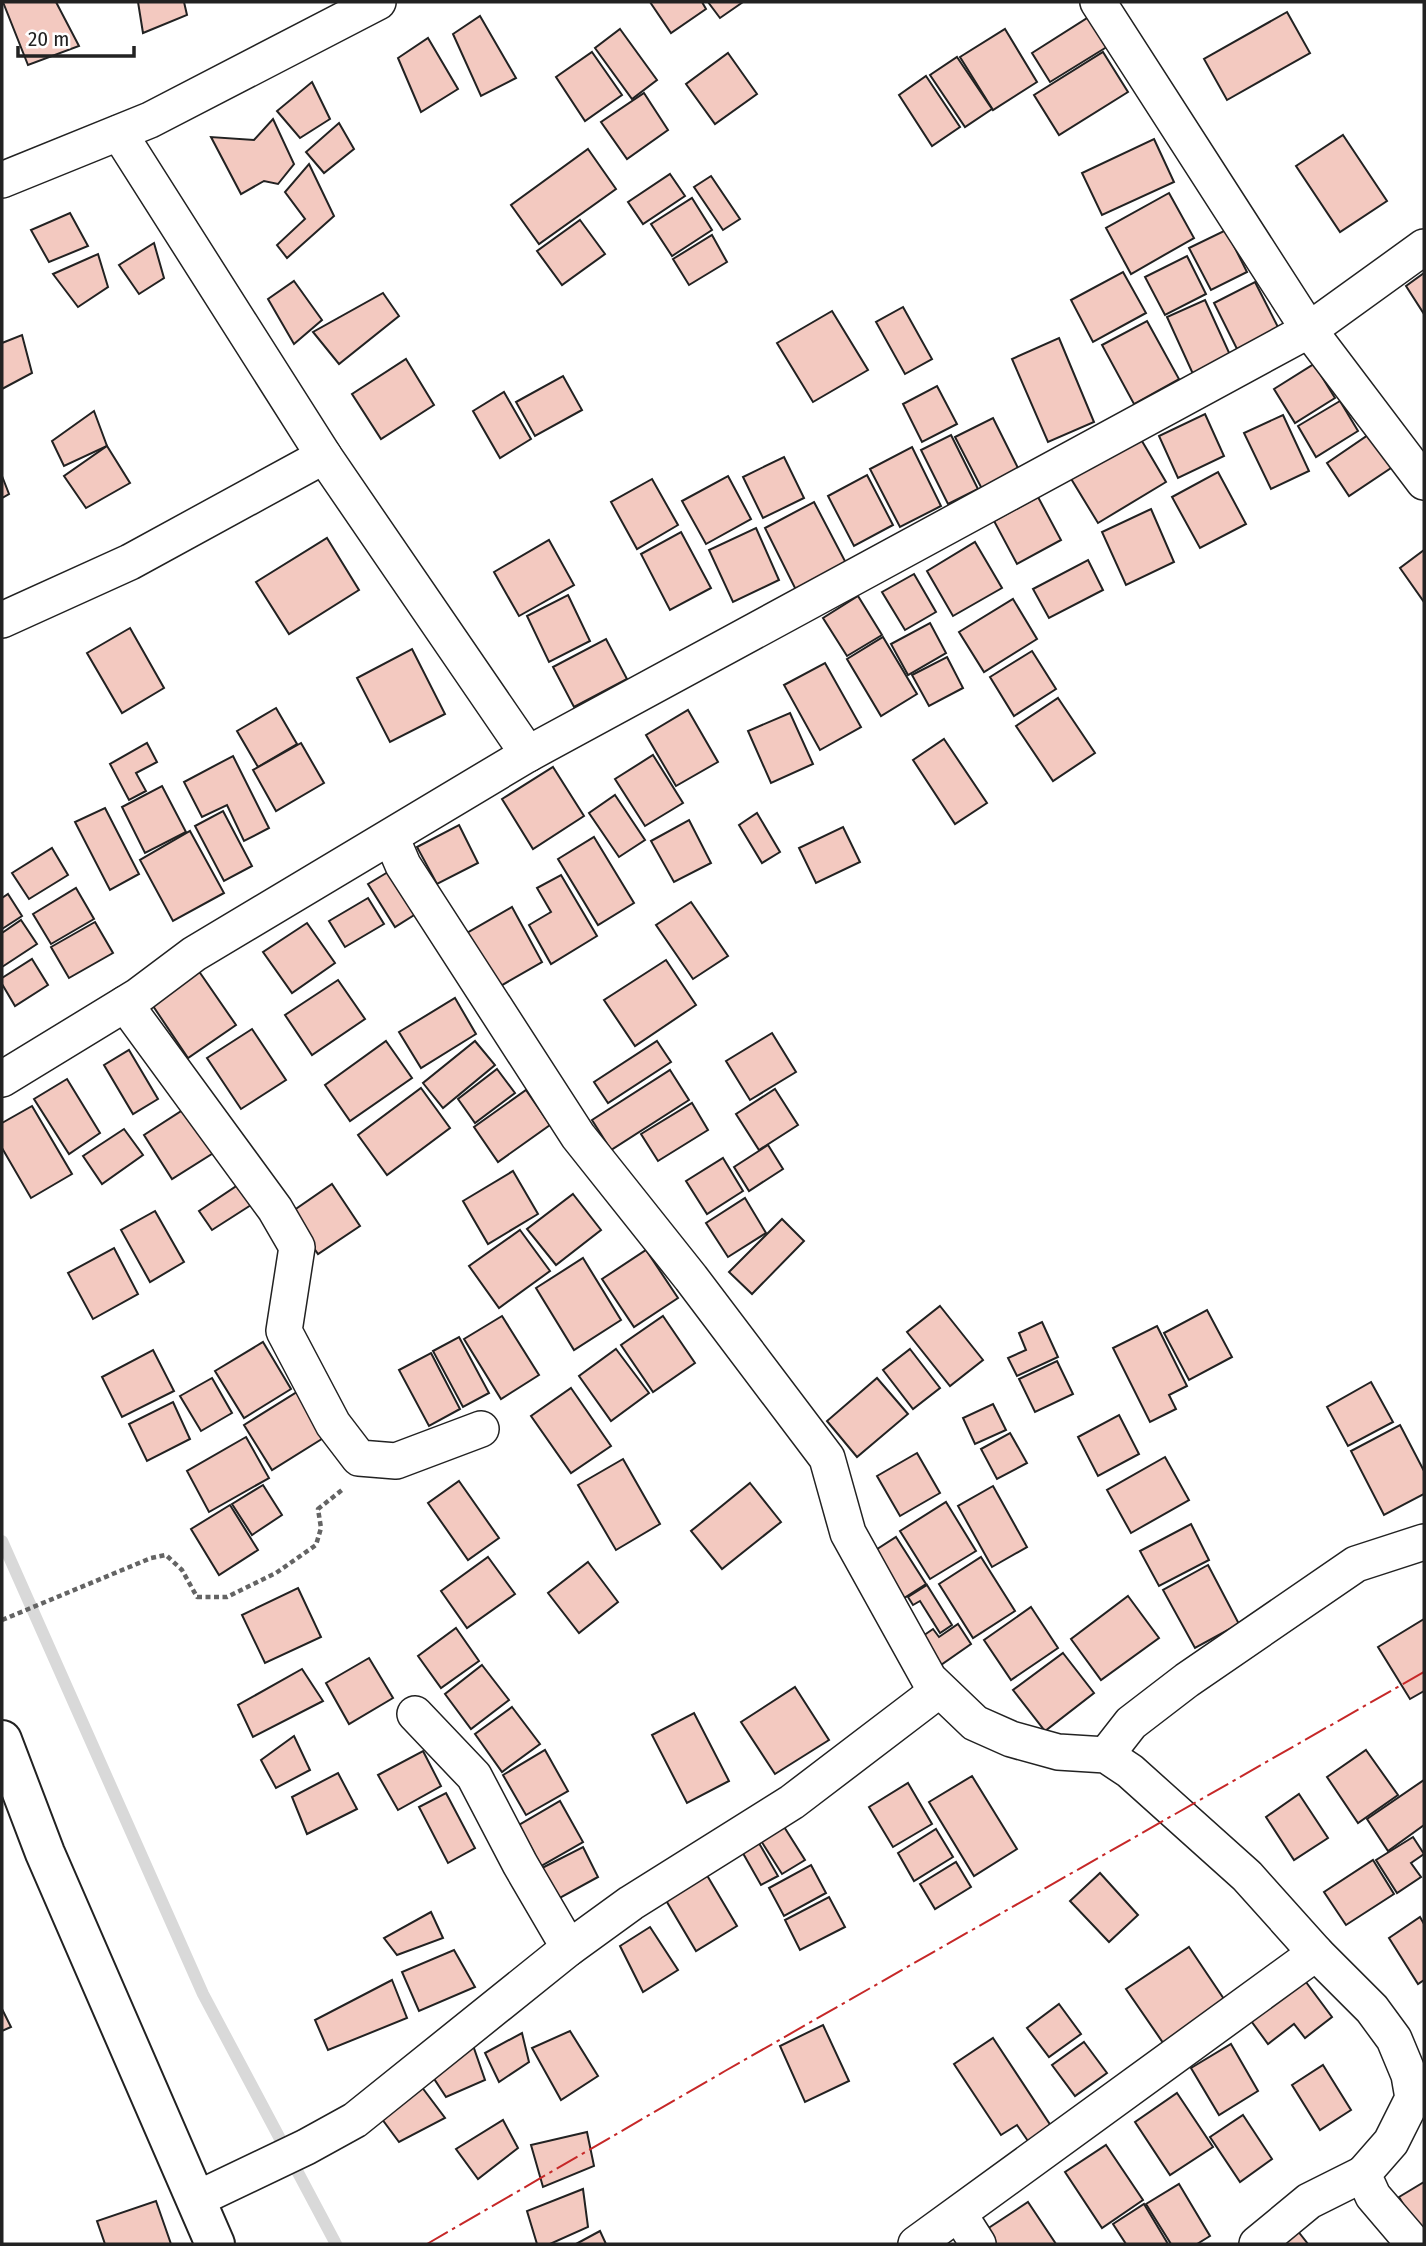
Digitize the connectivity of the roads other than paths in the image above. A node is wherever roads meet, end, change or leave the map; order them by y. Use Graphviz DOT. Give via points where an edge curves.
graph roads {
  1 [pos="378,2"];
  2 [pos="1098,2"];
  3 [pos="119,133"];
  4 [pos="2,180"];
  5 [pos="1424,247"];
  6 [pos="1309,330"];
  7 [pos="324,456"];
  8 [pos="1424,482"];
  9 [pos="2,620"];
  10 [pos="528,754"];
  11 [pos="391,836"];
  12 [pos="125,1004"];
  13 [pos="2,1079"];
  14 [pos="481,1429"];
  15 [pos="1424,1542"];
  16 [pos="939,1690"];
  17 [pos="415,1714"];
  18 [pos="2,1740"];
  19 [pos="1106,1755"];
  20 [pos="569,1948"];
  21 [pos="1316,1953"];
  22 [pos="1363,2174"];
  23 [pos="210,2194"];
  24 [pos="959,2214"];
  25 [pos="215,2244"];
  26 [pos="916,2244"];
  27 [pos="978,2244"];
  28 [pos="1256,2244"];
  29 [pos="1414,2244"];
  1 -- 3 [label="street"];
  2 -- 6 [label="street"];
  3 -- 4 [label="street"];
  3 -- 7 [label="street"];
  5 -- 6 [label="street"];
  6 -- 8 [label="street"];
  6 -- 10 [label="street"];
  7 -- 9 [label="street" via="130,562"];
  7 -- 10 [label="street"];
  10 -- 11 [label="street"];
  11 -- 12 [label="street" via="194,954"];
  11 -- 16 [label="street" via="402,865 578,1136 827,1458 848,1533"];
  12 -- 13 [label="street"];
  12 -- 14 [label="street" via="275,1209 297,1247 284,1331 333,1424 359,1458 396,1461"];
  15 -- 19 [label="street" via="1356,1564 1187,1680 1131,1723"];
  16 -- 19 [label="street" via="975,1723 1011,1739 1058,1752"];
  16 -- 20 [label="street" via="792,1802 631,1903"];
  17 -- 20 [label="street" via="474,1776"];
  18 -- 23 [label="main road" via="45,1853"];
  19 -- 21 [label="street" via="1247,1876"];
  20 -- 23 [label="street" via="355,2120"];
  21 -- 22 [label="street" via="1372,2009 1394,2039 1409,2075 1413,2098 1403,2121"];
  21 -- 24 [label="street"];
  22 -- 28 [label="street" via="1309,2201"];
  22 -- 29 [label="street" via="1373,2196"];
  23 -- 25 [label="main road"];
  24 -- 26 [label="street"];
  24 -- 27 [label="street"];
}
